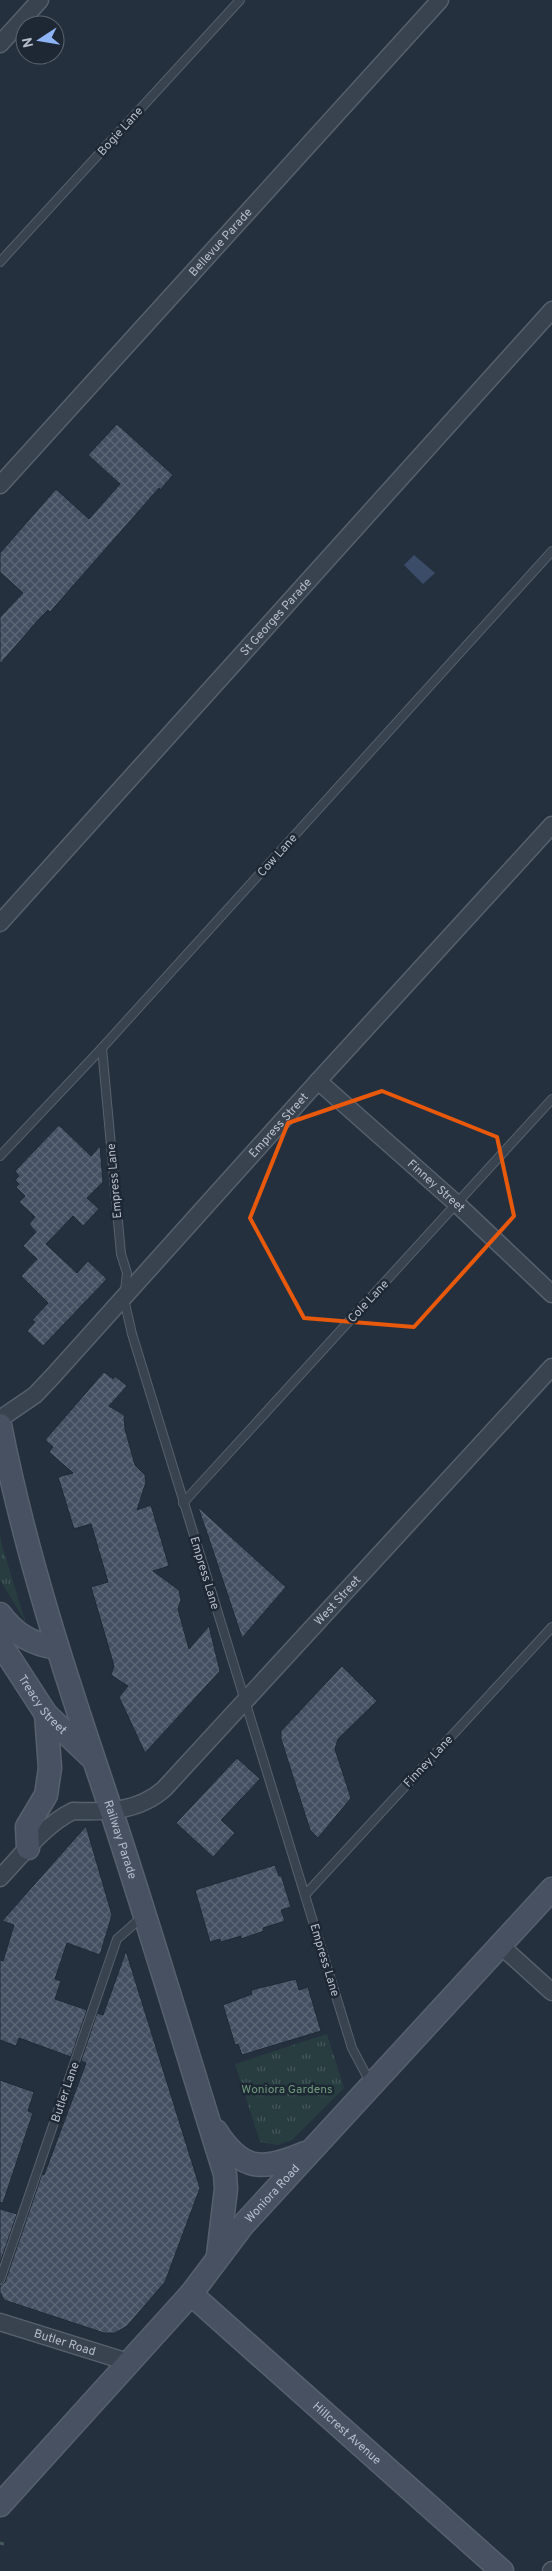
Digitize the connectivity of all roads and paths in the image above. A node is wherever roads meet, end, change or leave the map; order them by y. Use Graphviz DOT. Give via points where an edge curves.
graph roads {
  1 [pos="40,0"];
  2 [pos="240,0"];
  3 [pos="440,0"];
  4 [pos="0,44"];
  5 [pos="0,262"];
  6 [pos="552,310"];
  7 [pos="0,485"];
  8 [pos="552,552"];
  9 [pos="552,825"];
  10 [pos="0,923"];
  11 [pos="102,1048"];
  12 [pos="318,1081"];
  13 [pos="552,1099"];
  14 [pos="0,1156"];
  15 [pos="458,1204"];
  16 [pos="552,1294"];
  17 [pos="124,1299"];
  18 [pos="552,1367"];
  19 [pos="0,1419"];
  20 [pos="0,1425"];
  21 [pos="183,1503"];
  22 [pos="0,1614"];
  23 [pos="552,1627"];
  24 [pos="0,1643"];
  25 [pos="57,1648"];
  26 [pos="245,1702"];
  27 [pos="46,1714"];
  28 [pos="93,1758"];
  29 [pos="111,1811"];
  30 [pos="28,1848"];
  31 [pos="0,1878"];
  32 [pos="552,1889"];
  33 [pos="305,1895"];
  34 [pos="144,1915"];
  35 [pos="500,1945"];
  36 [pos="552,1992"];
  37 [pos="371,2084"];
  38 [pos="207,2118"];
  39 [pos="310,2150"];
  40 [pos="218,2255"];
  41 [pos="0,2280"];
  42 [pos="192,2294"];
  43 [pos="0,2322"];
  44 [pos="128,2362"];
  45 [pos="0,2505"];
  46 [pos="0,2543"];
  47 [pos="6,2545"];
  48 [pos="502,2571"];
  1 -- 4 [label="street"];
  2 -- 5 [label="lane, Bogie Lane"];
  3 -- 7 [label="street, Bellevue Parade"];
  6 -- 10 [label="street, St Georges Parade"];
  8 -- 11 [label="lane, Cow Lane"];
  9 -- 12 [label="street, Empress Street"];
  11 -- 14 [label="lane, Cow Lane"];
  11 -- 17 [label="lane, Empress Lane" via="121,1254 127,1273"];
  12 -- 15 [label="street, Finney Street"];
  12 -- 17 [label="street, Empress Street"];
  13 -- 15 [label="lane, Cole Lane"];
  15 -- 16 [label="street, Finney Street"];
  15 -- 21 [label="lane, Cole Lane"];
  17 -- 19 [label="street, Empress Street" via="35,1395"];
  17 -- 21 [label="lane, Empress Lane"];
  18 -- 26 [label="street, West Street"];
  20 -- 25 [label="main road, Railway Parade" via="14,1494"];
  21 -- 26 [label="lane, Empress Lane"];
  22 -- 25 [label="main road" via="20,1636"];
  23 -- 33 [label="lane, Finney Lane"];
  24 -- 27 [label="main road, Treacy Street"];
  25 -- 28 [label="main road, Railway Parade"];
  26 -- 29 [label="street, West Street" via="154,1798 130,1808"];
  26 -- 33 [label="lane, Empress Lane"];
  27 -- 28 [label="main road, Treacy Street"];
  27 -- 30 [label="main road" via="50,1768 46,1794 27,1827"];
  28 -- 29 [label="main road, Railway Parade"];
  29 -- 30 [label="street, West Street" via="73,1811"];
  29 -- 34 [label="main road, Railway Parade"];
  30 -- 31 [label="street, West Street"];
  32 -- 35 [label="main road, Woniora Road"];
  33 -- 37 [label="lane, Empress Lane" via="352,2048"];
  34 -- 38 [label="main road, Railway Parade"];
  34 -- 41 [label="lane, Butler Lane" via="117,1939"];
  35 -- 36 [label="street"];
  35 -- 37 [label="main road, Woniora Road"];
  37 -- 39 [label="main road, Woniora Road"];
  38 -- 39 [label="main road" via="234,2154 255,2166 276,2164"];
  38 -- 40 [label="main road, Railway Parade" via="225,2174"];
  39 -- 40 [label="main road, Woniora Road"];
  40 -- 42 [label="main road, Woniora Road"];
  42 -- 44 [label="main road, Woniora Road"];
  42 -- 48 [label="main road, Hillcrest Avenue"];
  43 -- 44 [label="street, Butler Road"];
  44 -- 45 [label="main road, Woniora Road"];
  46 -- 47 [label="path"];
}
